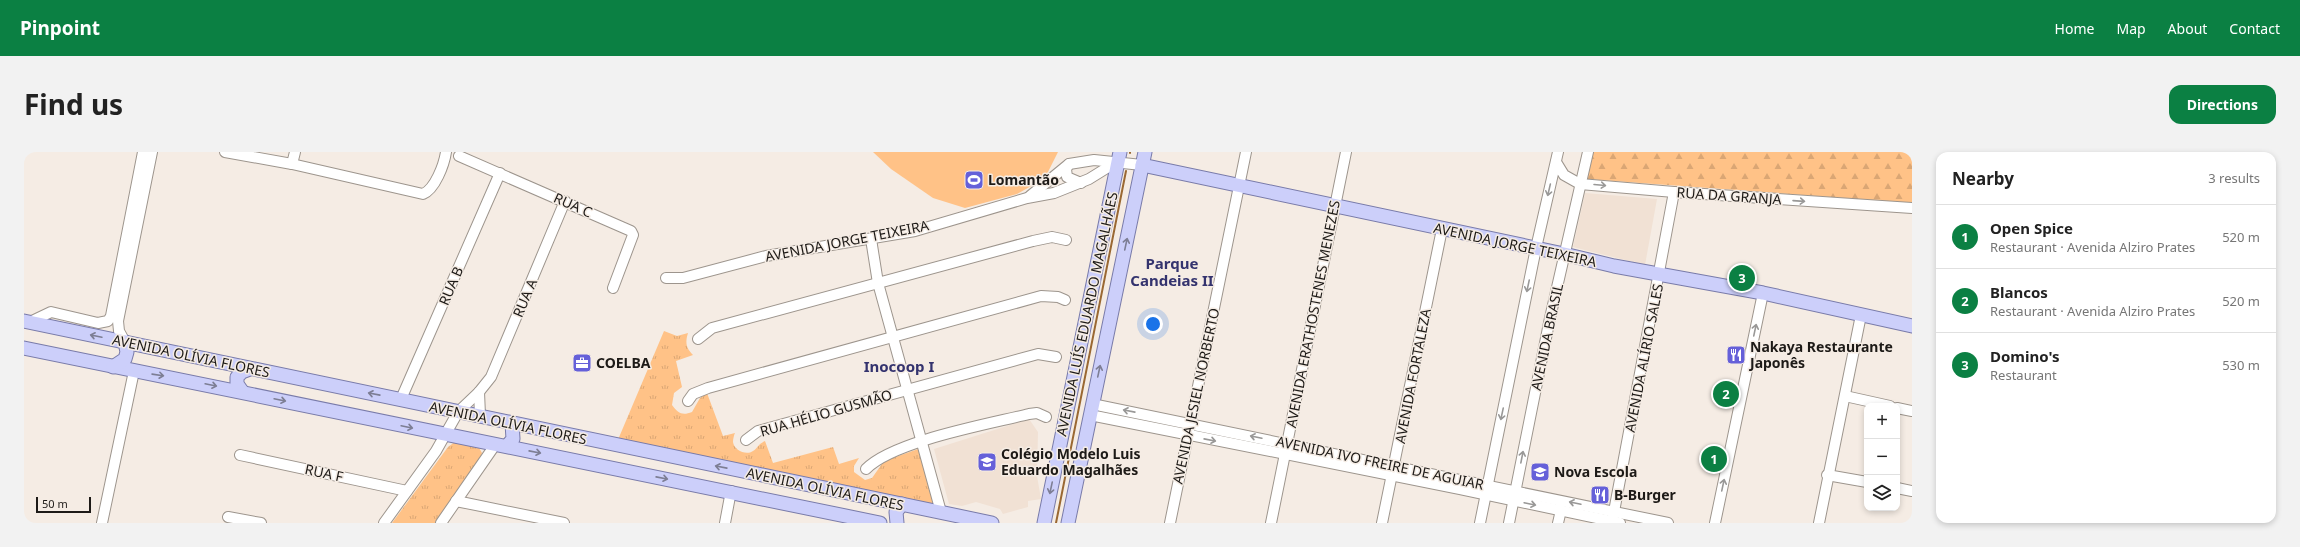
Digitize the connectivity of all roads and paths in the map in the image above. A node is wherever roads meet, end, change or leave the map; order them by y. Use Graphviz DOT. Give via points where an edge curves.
graph roads {
  1 [pos="143,152"];
  2 [pos="152,152"];
  3 [pos="225,152"];
  4 [pos="295,152"];
  5 [pos="446,152"];
  6 [pos="1145,152"];
  7 [pos="1246,152"];
  8 [pos="1346,152"];
  9 [pos="1588,152"];
  10 [pos="459,156"];
  11 [pos="1557,157"];
  12 [pos="1117,158"];
  13 [pos="292,164"];
  14 [pos="1070,164"];
  15 [pos="1142,165"];
  16 [pos="500,173"];
  17 [pos="1080,183"];
  18 [pos="1580,184"];
  19 [pos="1239,187"];
  20 [pos="1674,192"];
  21 [pos="1027,198"];
  22 [pos="565,201"];
  23 [pos="1334,206"];
  24 [pos="1912,208"];
  25 [pos="1442,229"];
  26 [pos="871,239"];
  27 [pos="1066,240"];
  28 [pos="1536,248"];
  29 [pos="1566,254"];
  30 [pos="1660,275"];
  31 [pos="666,278"];
  32 [pos="878,283"];
  33 [pos="612,288"];
  34 [pos="1762,294"];
  35 [pos="1065,300"];
  36 [pos="1861,316"];
  37 [pos="27,321"];
  38 [pos="108,321"];
  39 [pos="118,326"];
  40 [pos="1912,326"];
  41 [pos="893,337"];
  42 [pos="698,339"];
  43 [pos="125,342"];
  44 [pos="24,348"];
  45 [pos="1056,357"];
  46 [pos="113,367"];
  47 [pos="250,369"];
  48 [pos="134,372"];
  49 [pos="908,390"];
  50 [pos="242,391"];
  51 [pos="479,392"];
  52 [pos="1845,396"];
  53 [pos="402,399"];
  54 [pos="688,401"];
  55 [pos="1876,403"];
  56 [pos="1900,409"];
  57 [pos="1091,410"];
  58 [pos="1912,411"];
  59 [pos="458,412"];
  60 [pos="480,416"];
  61 [pos="1046,417"];
  62 [pos="512,423"];
  63 [pos="1191,424"];
  64 [pos="445,435"];
  65 [pos="1189,436"];
  66 [pos="746,440"];
  67 [pos="922,441"];
  68 [pos="1287,443"];
  69 [pos="501,445"];
  70 [pos="1286,454"];
  71 [pos="240,455"];
  72 [pos="866,469"];
  73 [pos="1393,472"];
  74 [pos="1828,475"];
  75 [pos="1864,481"];
  76 [pos="1900,489"];
  77 [pos="407,491"];
  78 [pos="731,491"];
  79 [pos="1486,491"];
  80 [pos="1912,491"];
  81 [pos="1515,496"];
  82 [pos="879,500"];
  83 [pos="456,501"];
  84 [pos="902,504"];
  85 [pos="1561,510"];
  86 [pos="941,512"];
  87 [pos="228,516"];
  88 [pos="1614,520"];
  89 [pos="876,522"];
  90 [pos="102,523"];
  91 [pos="261,523"];
  92 [pos="384,523"];
  93 [pos="441,523"];
  94 [pos="564,523"];
  95 [pos="724,523"];
  96 [pos="897,523"];
  97 [pos="992,523"];
  98 [pos="1044,523"];
  99 [pos="1068,523"];
  100 [pos="1170,523"];
  101 [pos="1271,523"];
  102 [pos="1382,523"];
  103 [pos="1480,523"];
  104 [pos="1509,523"];
  105 [pos="1558,523"];
  106 [pos="1668,523"];
  107 [pos="1715,523"];
  108 [pos="1819,523"];
  1 -- 38 [label="street"];
  2 -- 39 [label="street"];
  3 -- 13 [label="street"];
  4 -- 13 [label="street"];
  5 -- 13 [label="street" via="433,186 423,194"];
  6 -- 15 [label="main road, AVENIDA LUÍS EDUARDO MAGALHÃES"];
  7 -- 19 [label="street, AVENIDA JESIEL NORBERTO"];
  8 -- 23 [label="street, AVENIDA ERATHOSTENES MENEZES"];
  9 -- 18 [label="street, AVENIDA BRASIL"];
  10 -- 16 [label="street, RUA C"];
  11 -- 18 [label="street, RUA DA GRANJA" via="1564,174"];
  11 -- 28 [label="street, AVENIDA BRASIL, one-way"];
  12 -- 14 [label="street, AVENIDA JORGE TEIXEIRA"];
  12 -- 15 [label="street, AVENIDA JORGE TEIXEIRA"];
  12 -- 17 [label="street, AVENIDA JORGE TEIXEIRA" via="1107,170"];
  12 -- 98 [label="main road, AVENIDA LUÍS EDUARDO MAGALHÃES, one-way"];
  14 -- 17 [label="street" via="1066,169 1067,176"];
  14 -- 21 [label="street, AVENIDA JORGE TEIXEIRA"];
  15 -- 19 [label="main road, AVENIDA JORGE TEIXEIRA"];
  57 -- 15 [label="main road, AVENIDA LUÍS EDUARDO MAGALHÃES, one-way"];
  16 -- 22 [label="street, RUA C"];
  16 -- 53 [label="street, RUA B"];
  17 -- 21 [label="street, AVENIDA JORGE TEIXEIRA" via="1054,193"];
  18 -- 20 [label="street, RUA DA GRANJA, one-way"];
  18 -- 29 [label="street, AVENIDA BRASIL"];
  19 -- 23 [label="main road, AVENIDA JORGE TEIXEIRA"];
  19 -- 63 [label="street, AVENIDA JESIEL NORBERTO"];
  20 -- 24 [label="street, RUA DA GRANJA, one-way"];
  20 -- 30 [label="street, AVENIDA ALÍRIO SALES"];
  21 -- 26 [label="street, AVENIDA JORGE TEIXEIRA" via="914,231"];
  22 -- 33 [label="street, RUA C" via="632,233"];
  22 -- 51 [label="street, RUA A" via="491,377"];
  23 -- 25 [label="main road, AVENIDA JORGE TEIXEIRA"];
  23 -- 68 [label="street, AVENIDA ERATHOSTENES MENEZES"];
  25 -- 28 [label="main road, AVENIDA JORGE TEIXEIRA"];
  25 -- 73 [label="street, AVENIDA FORTALEZA"];
  26 -- 31 [label="street, AVENIDA JORGE TEIXEIRA" via="825,244 766,256 683,278"];
  26 -- 32 [label="street"];
  27 -- 32 [label="street" via="1052,237 1033,241"];
  28 -- 29 [label="main road, AVENIDA JORGE TEIXEIRA"];
  28 -- 79 [label="street, AVENIDA BRASIL, one-way"];
  29 -- 30 [label="main road, AVENIDA JORGE TEIXEIRA"];
  81 -- 29 [label="street, AVENIDA BRASIL, one-way" via="1550,318"];
  30 -- 34 [label="main road, AVENIDA JORGE TEIXEIRA"];
  30 -- 88 [label="street, AVENIDA ALÍRIO SALES"];
  32 -- 41 [label="street"];
  32 -- 42 [label="street" via="712,328"];
  34 -- 36 [label="main road, AVENIDA JORGE TEIXEIRA"];
  107 -- 34 [label="street, one-way"];
  35 -- 41 [label="street" via="1042,296"];
  36 -- 40 [label="main road, AVENIDA JORGE TEIXEIRA"];
  36 -- 52 [label="street"];
  37 -- 38 [label="street" via="51,312 98,323"];
  43 -- 37 [label="main road, AVENIDA OLÍVIA FLORES, one-way"];
  38 -- 39 [label="street"];
  39 -- 43 [label="street"];
  41 -- 49 [label="street"];
  41 -- 54 [label="street" via="699,390"];
  43 -- 46 [label="main road" via="125,359"];
  43 -- 47 [label="main road, AVENIDA OLÍVIA FLORES"];
  44 -- 46 [label="main road, AVENIDA OLÍVIA FLORES"];
  45 -- 49 [label="street, RUA HÉLIO GUSMÃO" via="1038,354"];
  46 -- 48 [label="main road, AVENIDA OLÍVIA FLORES"];
  47 -- 50 [label="main road" via="237,377 237,384"];
  53 -- 47 [label="main road, AVENIDA OLÍVIA FLORES, one-way"];
  48 -- 50 [label="main road, AVENIDA OLÍVIA FLORES, one-way" via="180,378"];
  48 -- 90 [label="street"];
  49 -- 66 [label="street, RUA HÉLIO GUSMÃO" via="758,431"];
  49 -- 67 [label="street"];
  50 -- 64 [label="main road, AVENIDA OLÍVIA FLORES, one-way"];
  51 -- 59 [label="street, RUA A"];
  51 -- 60 [label="street"];
  52 -- 55 [label="street"];
  52 -- 74 [label="street"];
  53 -- 59 [label="main road, AVENIDA OLÍVIA FLORES"];
  56 -- 58 [label="street"];
  63 -- 57 [label="street, AVENIDA IVO FREIRE DE AGUIAR, one-way"];
  57 -- 65 [label="street, AVENIDA IVO FREIRE DE AGUIAR"];
  57 -- 99 [label="main road, AVENIDA LUÍS EDUARDO MAGALHÃES"];
  59 -- 60 [label="main road, AVENIDA OLÍVIA FLORES"];
  59 -- 64 [label="street, RUA A"];
  60 -- 62 [label="main road, AVENIDA OLÍVIA FLORES"];
  61 -- 67 [label="street" via="1029,414"];
  62 -- 69 [label="main road" via="513,439"];
  82 -- 62 [label="main road, AVENIDA OLÍVIA FLORES, one-way"];
  63 -- 65 [label="street, AVENIDA JESIEL NORBERTO"];
  68 -- 63 [label="street, AVENIDA IVO FREIRE DE AGUIAR, one-way"];
  64 -- 69 [label="main road, AVENIDA OLÍVIA FLORES"];
  64 -- 77 [label="street, RUA A"];
  65 -- 70 [label="street, AVENIDA IVO FREIRE DE AGUIAR, one-way"];
  65 -- 100 [label="street, AVENIDA JESIEL NORBERTO"];
  67 -- 72 [label="street" via="881,456"];
  67 -- 86 [label="street"];
  68 -- 70 [label="street, AVENIDA ERATHOSTENES MENEZES"];
  68 -- 73 [label="street, AVENIDA IVO FREIRE DE AGUIAR"];
  69 -- 78 [label="main road, AVENIDA OLÍVIA FLORES, one-way"];
  69 -- 83 [label="street"];
  70 -- 73 [label="street, AVENIDA IVO FREIRE DE AGUIAR"];
  70 -- 101 [label="street, AVENIDA ERATHOSTENES MENEZES"];
  71 -- 77 [label="street, RUA F"];
  73 -- 79 [label="street, AVENIDA IVO FREIRE DE AGUIAR"];
  73 -- 102 [label="street, AVENIDA FORTALEZA"];
  74 -- 75 [label="street"];
  74 -- 108 [label="street"];
  76 -- 80 [label="street"];
  77 -- 92 [label="street, RUA A"];
  78 -- 89 [label="main road, AVENIDA OLÍVIA FLORES"];
  78 -- 95 [label="street"];
  79 -- 81 [label="street, AVENIDA IVO FREIRE DE AGUIAR"];
  79 -- 103 [label="street, AVENIDA BRASIL"];
  81 -- 85 [label="street, AVENIDA IVO FREIRE DE AGUIAR, one-way"];
  88 -- 81 [label="street, AVENIDA IVO FREIRE DE AGUIAR, one-way"];
  81 -- 104 [label="street, AVENIDA BRASIL"];
  82 -- 84 [label="main road, AVENIDA OLÍVIA FLORES"];
  82 -- 89 [label="main road" via="883,509"];
  83 -- 93 [label="street"];
  83 -- 94 [label="street"];
  84 -- 86 [label="main road, AVENIDA OLÍVIA FLORES"];
  84 -- 96 [label="main road" via="896,512"];
  85 -- 88 [label="street, AVENIDA IVO FREIRE DE AGUIAR"];
  85 -- 105 [label="street"];
  86 -- 97 [label="main road, AVENIDA OLÍVIA FLORES"];
  87 -- 91 [label="street"];
  88 -- 106 [label="street, AVENIDA IVO FREIRE DE AGUIAR"];
}
